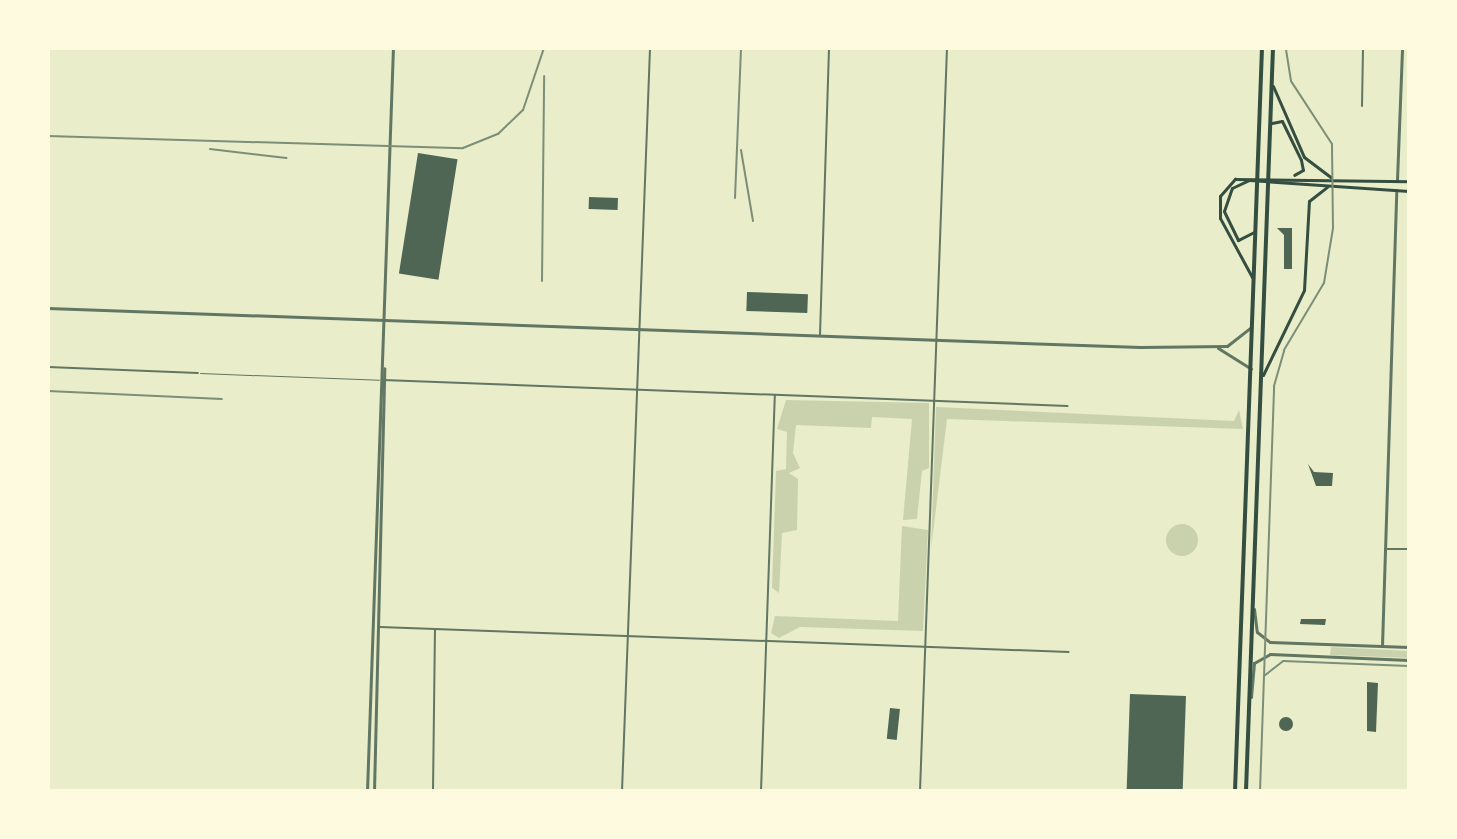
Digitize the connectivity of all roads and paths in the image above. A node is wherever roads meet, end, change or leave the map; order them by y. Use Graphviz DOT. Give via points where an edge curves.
graph roads {
  1 [pos="393,48"];
  2 [pos="650,48"];
  3 [pos="829,48"];
  4 [pos="947,48"];
  5 [pos="1262,48"];
  6 [pos="1273,48"];
  7 [pos="1363,48"];
  8 [pos="1402,48"];
  9 [pos="1272,81"];
  10 [pos="1362,106"];
  11 [pos="1270,127"];
  12 [pos="1289,176"];
  13 [pos="1339,179"];
  14 [pos="1359,179"];
  15 [pos="1397,180"];
  16 [pos="1409,181"];
  17 [pos="1331,186"];
  18 [pos="1358,188"];
  19 [pos="1396,190"];
  20 [pos="1409,191"];
  21 [pos="1256,229"];
  22 [pos="1254,266"];
  23 [pos="1265,267"];
  24 [pos="1254,285"];
  25 [pos="48,308"];
  26 [pos="384,320"];
  27 [pos="1252,325"];
  28 [pos="639,329"];
  29 [pos="820,336"];
  30 [pos="936,340"];
  31 [pos="1214,348"];
  32 [pos="48,367"];
  33 [pos="1251,369"];
  34 [pos="198,373"];
  35 [pos="384,380"];
  36 [pos="1261,383"];
  37 [pos="637,388"];
  38 [pos="775,394"];
  39 [pos="934,401"];
  40 [pos="1068,406"];
  41 [pos="379,461"];
  42 [pos="385,461"];
  43 [pos="1247,480"];
  44 [pos="1257,481"];
  45 [pos="1246,513"];
  46 [pos="1256,513"];
  47 [pos="1385,549"];
  48 [pos="1409,549"];
  49 [pos="1253,605"];
  50 [pos="373,627"];
  51 [pos="380,627"];
  52 [pos="435,629"];
  53 [pos="628,636"];
  54 [pos="766,642"];
  55 [pos="1292,643"];
  56 [pos="1332,645"];
  57 [pos="925,646"];
  58 [pos="1382,646"];
  59 [pos="1409,647"];
  60 [pos="1069,652"];
  61 [pos="1292,655"];
  62 [pos="1332,657"];
  63 [pos="1409,660"];
  64 [pos="1249,701"];
  65 [pos="1249,725"];
  66 [pos="1238,727"];
  67 [pos="1237,758"];
  68 [pos="1247,760"];
  69 [pos="367,791"];
  70 [pos="374,791"];
  71 [pos="433,791"];
  72 [pos="622,791"];
  73 [pos="761,791"];
  74 [pos="920,791"];
  75 [pos="1235,791"];
  76 [pos="1246,791"];
  1 -- 26 [label="street"];
  2 -- 28 [label="street"];
  3 -- 29 [label="street"];
  4 -- 30 [label="street"];
  5 -- 21 [label="main road"];
  6 -- 9 [label="main road"];
  7 -- 10 [label="street"];
  8 -- 15 [label="street"];
  9 -- 11 [label="main road"];
  9 -- 13 [label="main road" via="1310,165"];
  11 -- 12 [label="main road" via="1282,121 1301,160 1303,170"];
  11 -- 23 [label="main road"];
  12 -- 13 [label="main road"];
  12 -- 24 [label="main road" via="1245,176 1220,196 1220,218"];
  13 -- 14 [label="main road"];
  14 -- 15 [label="main road"];
  14 -- 18 [label="main road"];
  15 -- 16 [label="main road"];
  17 -- 18 [label="main road"];
  17 -- 21 [label="main road" via="1240,183 1224,203 1225,218 1238,240 1250,240"];
  17 -- 36 [label="main road" via="1309,201 1304,290"];
  18 -- 19 [label="main road"];
  19 -- 20 [label="main road"];
  19 -- 47 [label="street"];
  21 -- 22 [label="main road"];
  22 -- 23 [label="main road" via="1259,273"];
  22 -- 24 [label="main road"];
  23 -- 36 [label="main road"];
  24 -- 27 [label="main road"];
  25 -- 26 [label="street"];
  26 -- 28 [label="street"];
  26 -- 35 [label="street"];
  27 -- 31 [label="street" via="1238,341"];
  27 -- 33 [label="main road"];
  28 -- 29 [label="street"];
  28 -- 37 [label="street"];
  29 -- 30 [label="street"];
  30 -- 31 [label="street"];
  30 -- 39 [label="street"];
  31 -- 33 [label="street"];
  32 -- 34 [label="street"];
  33 -- 43 [label="main road"];
  34 -- 35 [label="lane"];
  35 -- 37 [label="street"];
  35 -- 41 [label="street"];
  35 -- 42 [label="street"];
  36 -- 44 [label="main road"];
  37 -- 38 [label="street"];
  37 -- 53 [label="street"];
  38 -- 39 [label="street"];
  38 -- 54 [label="street"];
  39 -- 40 [label="street"];
  39 -- 57 [label="street"];
  41 -- 42 [label="street"];
  41 -- 50 [label="street"];
  42 -- 51 [label="street"];
  43 -- 44 [label="main road" via="1252,490"];
  43 -- 45 [label="main road"];
  44 -- 46 [label="main road"];
  45 -- 46 [label="main road" via="1251,505"];
  45 -- 66 [label="main road"];
  46 -- 49 [label="main road"];
  47 -- 48 [label="street"];
  47 -- 58 [label="street"];
  49 -- 55 [label="street" via="1257,632 1270,642"];
  49 -- 64 [label="main road"];
  50 -- 51 [label="street"];
  50 -- 69 [label="street"];
  51 -- 52 [label="street"];
  51 -- 70 [label="street"];
  52 -- 53 [label="street"];
  52 -- 71 [label="street"];
  53 -- 54 [label="street"];
  53 -- 72 [label="street"];
  54 -- 57 [label="street"];
  54 -- 73 [label="street"];
  55 -- 56 [label="street"];
  55 -- 61 [label="street" via="1285,649"];
  56 -- 58 [label="street"];
  56 -- 62 [label="street" via="1325,650"];
  57 -- 60 [label="street"];
  57 -- 74 [label="street"];
  58 -- 59 [label="street"];
  61 -- 62 [label="street"];
  61 -- 64 [label="street" via="1270,654 1254,663"];
  62 -- 63 [label="street"];
  64 -- 65 [label="main road"];
  65 -- 66 [label="main road" via="1242,737"];
  65 -- 68 [label="main road"];
  66 -- 67 [label="main road"];
  67 -- 68 [label="main road" via="1242,748"];
  67 -- 75 [label="main road"];
  68 -- 76 [label="main road"];
}
